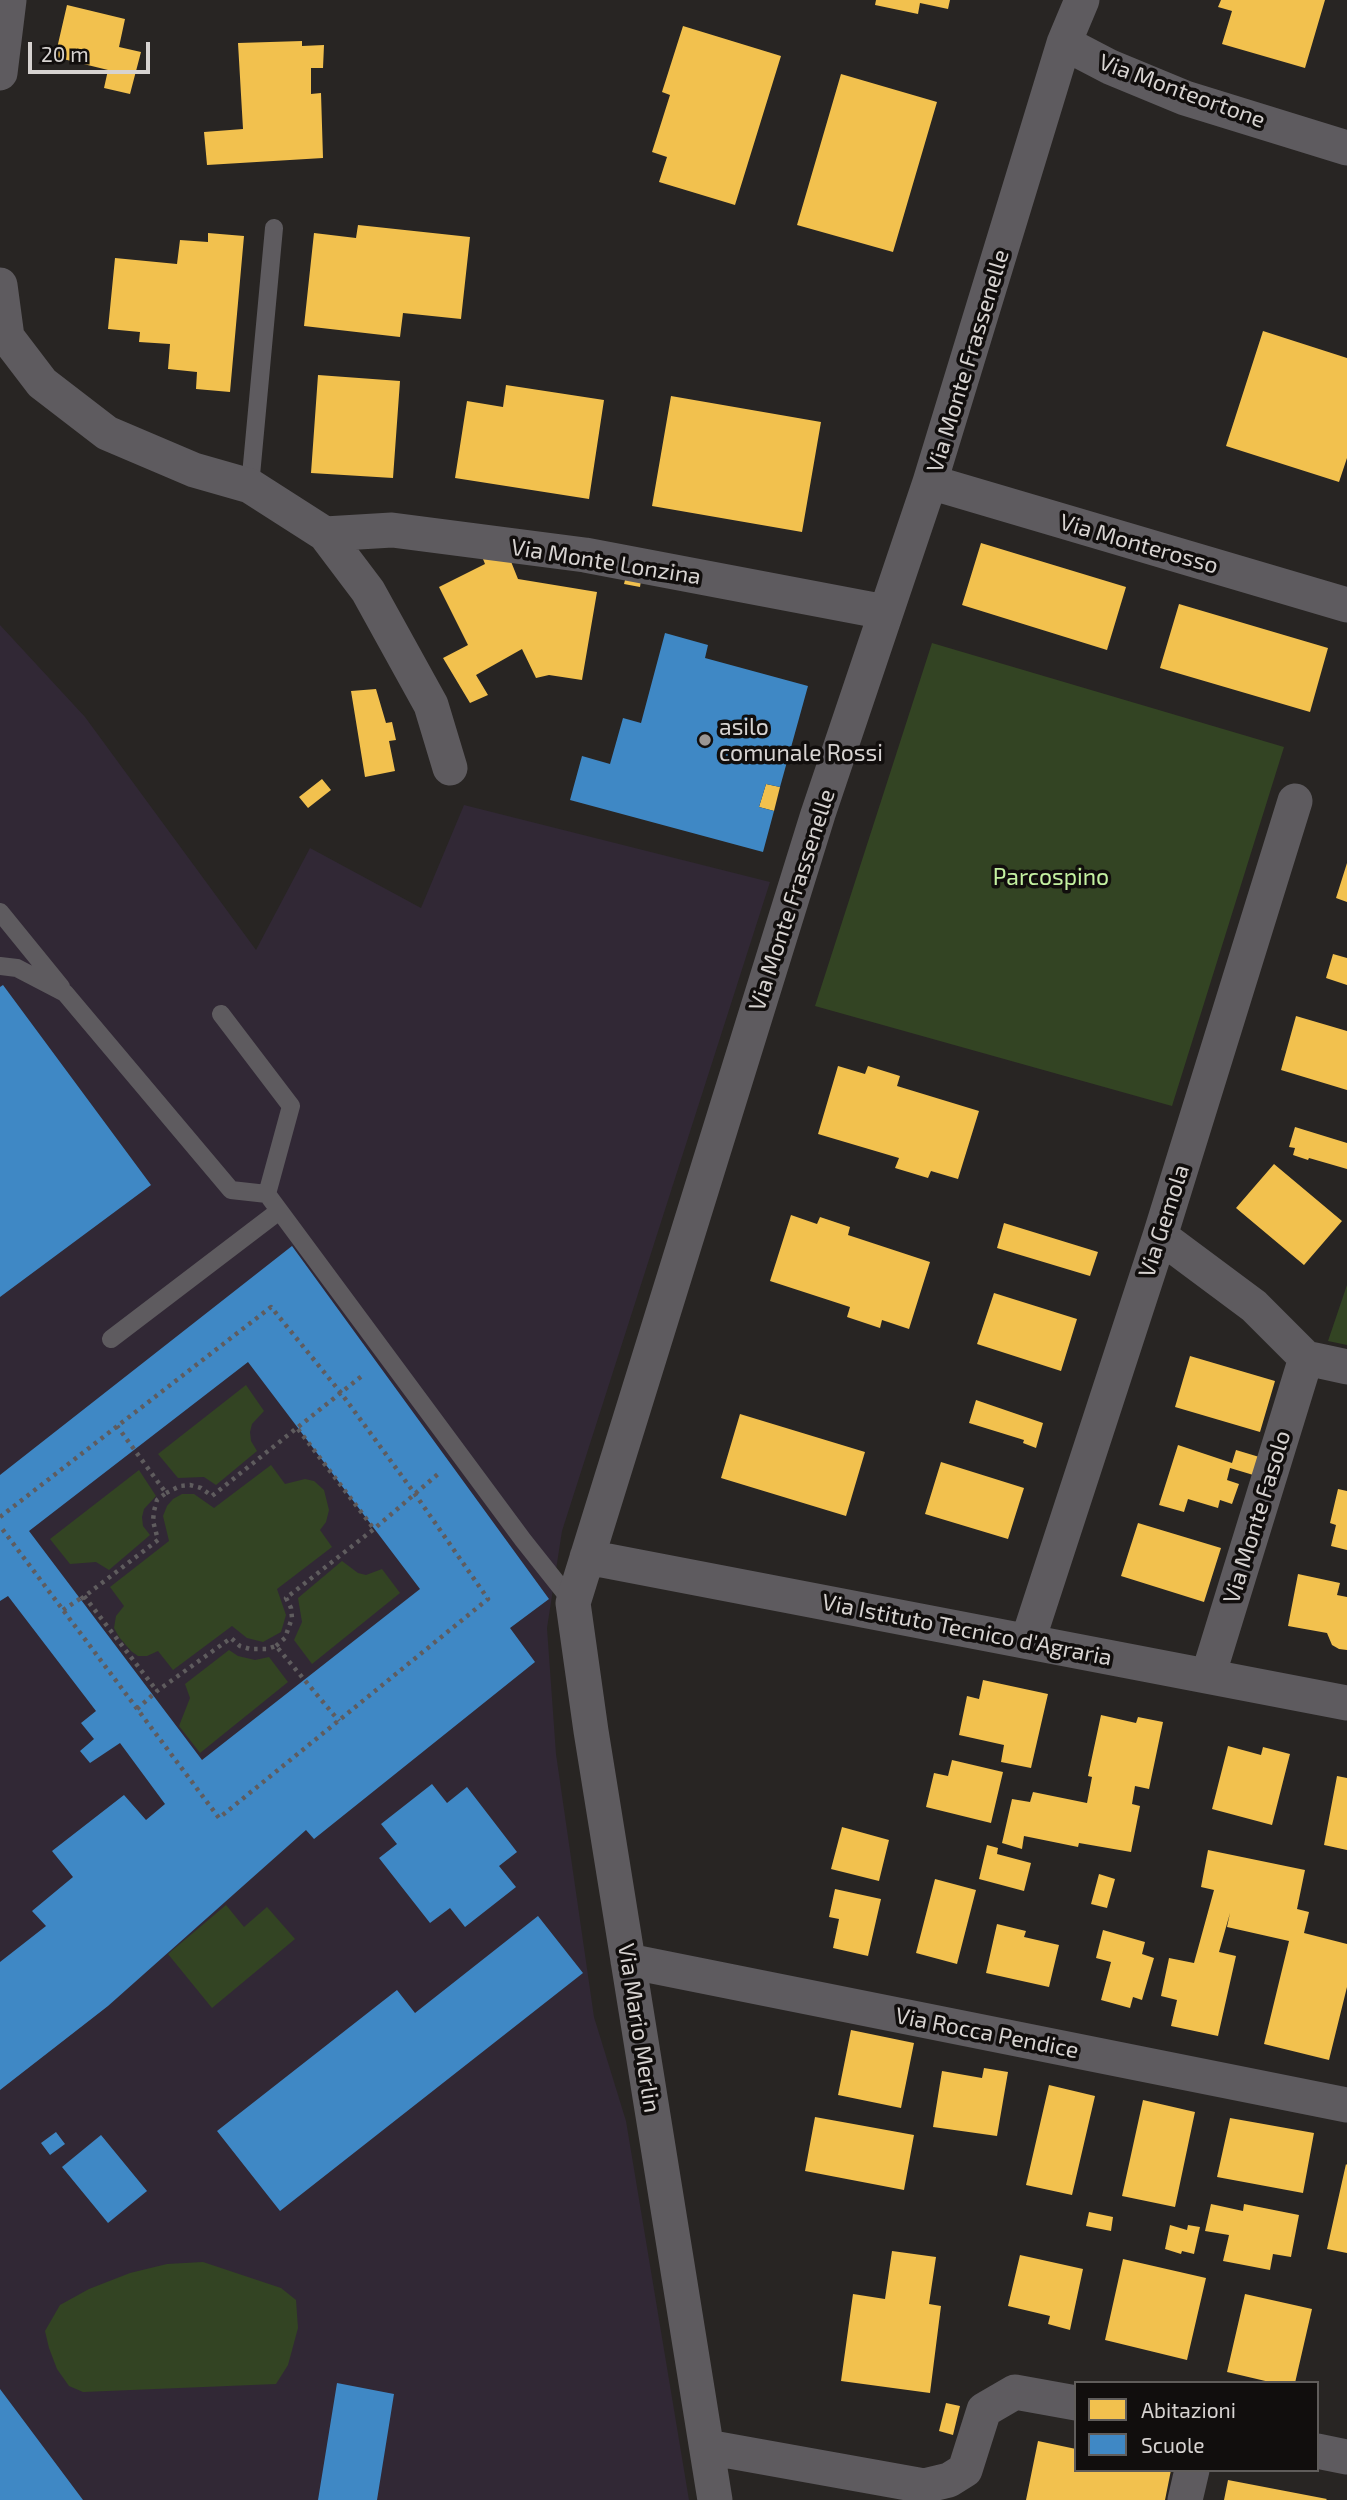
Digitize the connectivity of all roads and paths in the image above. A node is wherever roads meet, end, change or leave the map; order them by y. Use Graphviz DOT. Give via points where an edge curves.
graph roads {
  1 [pos="9,0"];
  2 [pos="1082,0"];
  3 [pos="1064,43"];
  4 [pos="0,73"];
  5 [pos="1347,148"];
  6 [pos="274,228"];
  7 [pos="0,285"];
  8 [pos="930,482"];
  9 [pos="250,486"];
  10 [pos="325,534"];
  11 [pos="1347,605"];
  12 [pos="885,612"];
  13 [pos="450,768"];
  14 [pos="1295,801"];
  15 [pos="0,912"];
  16 [pos="0,966"];
  17 [pos="65,993"];
  18 [pos="221,1014"];
  19 [pos="267,1194"];
  20 [pos="279,1210"];
  21 [pos="1160,1236"];
  22 [pos="111,1339"];
  23 [pos="387,1356"];
  24 [pos="1306,1358"];
  25 [pos="1347,1367"];
  26 [pos="341,1393"];
  27 [pos="117,1426"];
  28 [pos="299,1429"];
  29 [pos="461,1455"];
  30 [pos="166,1493"];
  31 [pos="415,1494"];
  32 [pos="0,1517"];
  33 [pos="0,1526"];
  34 [pos="374,1529"];
  35 [pos="587,1558"];
  36 [pos="83,1598"];
  37 [pos="573,1603"];
  38 [pos="63,1610"];
  39 [pos="1028,1640"];
  40 [pos="276,1646"];
  41 [pos="1208,1676"];
  42 [pos="157,1691"];
  43 [pos="1347,1703"];
  44 [pos="137,1709"];
  45 [pos="338,1721"];
  46 [pos="628,1961"];
  47 [pos="1347,2105"];
  48 [pos="1074,2403"];
  49 [pos="707,2447"];
  50 [pos="1319,2451"];
  51 [pos="1347,2458"];
  52 [pos="1192,2472"];
  53 [pos="715,2500"];
  54 [pos="1185,2500"];
  1 -- 4 [label="street"];
  2 -- 3 [label="street"];
  3 -- 5 [label="street, Via Monteortone" via="1185,97"];
  3 -- 8 [label="street, Via Monte Frassenelle"];
  6 -- 9 [label="lane"];
  7 -- 9 [label="street" via="7,337 42,383 107,433 194,470"];
  8 -- 11 [label="street, Via Monterosso"];
  8 -- 12 [label="street, Via Monte Frassenelle"];
  9 -- 10 [label="street"];
  10 -- 12 [label="street, Via Monte Lonzina" via="392,530 585,555"];
  10 -- 13 [label="street" via="368,591 431,705"];
  12 -- 35 [label="street, Via Monte Frassenelle"];
  14 -- 21 [label="street, Via Gemola"];
  15 -- 17 [label="lane"];
  16 -- 17 [label="lane" via="17,968"];
  17 -- 19 [label="lane" via="231,1190"];
  18 -- 19 [label="lane" via="291,1107"];
  19 -- 20 [label="lane"];
  20 -- 22 [label="lane"];
  20 -- 23 [label="lane"];
  21 -- 24 [label="street" via="1254,1306"];
  21 -- 39 [label="street, Via Gemola"];
  23 -- 26 [label="path"];
  23 -- 29 [label="lane"];
  24 -- 25 [label="street"];
  24 -- 41 [label="street, Via Monte Fasolo"];
  26 -- 27 [label="path" via="271,1307"];
  26 -- 28 [label="path"];
  26 -- 31 [label="path"];
  27 -- 30 [label="path"];
  27 -- 32 [label="path"];
  28 -- 30 [label="path" via="212,1496 190,1485"];
  28 -- 34 [label="path"];
  29 -- 31 [label="path"];
  29 -- 37 [label="lane"];
  30 -- 36 [label="path" via="157,1500 154,1511 158,1540"];
  31 -- 34 [label="path"];
  31 -- 45 [label="path" via="488,1599"];
  33 -- 38 [label="path"];
  34 -- 40 [label="path" via="286,1598 292,1618 285,1638"];
  35 -- 37 [label="street, Via Mario Merlin"];
  35 -- 39 [label="street, Via Istituto Tecnico d'Agraria"];
  36 -- 38 [label="path"];
  36 -- 42 [label="path"];
  37 -- 46 [label="street, Via Mario Merlin"];
  38 -- 44 [label="path"];
  39 -- 41 [label="street, Via Istituto Tecnico d'Agraria"];
  40 -- 42 [label="path" via="250,1648 231,1638"];
  40 -- 45 [label="path"];
  41 -- 43 [label="street, Via Istituto Tecnico d'Agraria"];
  42 -- 44 [label="path"];
  44 -- 45 [label="path" via="219,1818"];
  46 -- 47 [label="street, Via Rocca Pendice"];
  46 -- 49 [label="street, Via Mario Merlin"];
  48 -- 49 [label="street" via="1015,2392 984,2410 965,2470 924,2486"];
  49 -- 53 [label="street, Via Mario Merlin"];
  50 -- 51 [label="street"];
  52 -- 54 [label="street"];
}
